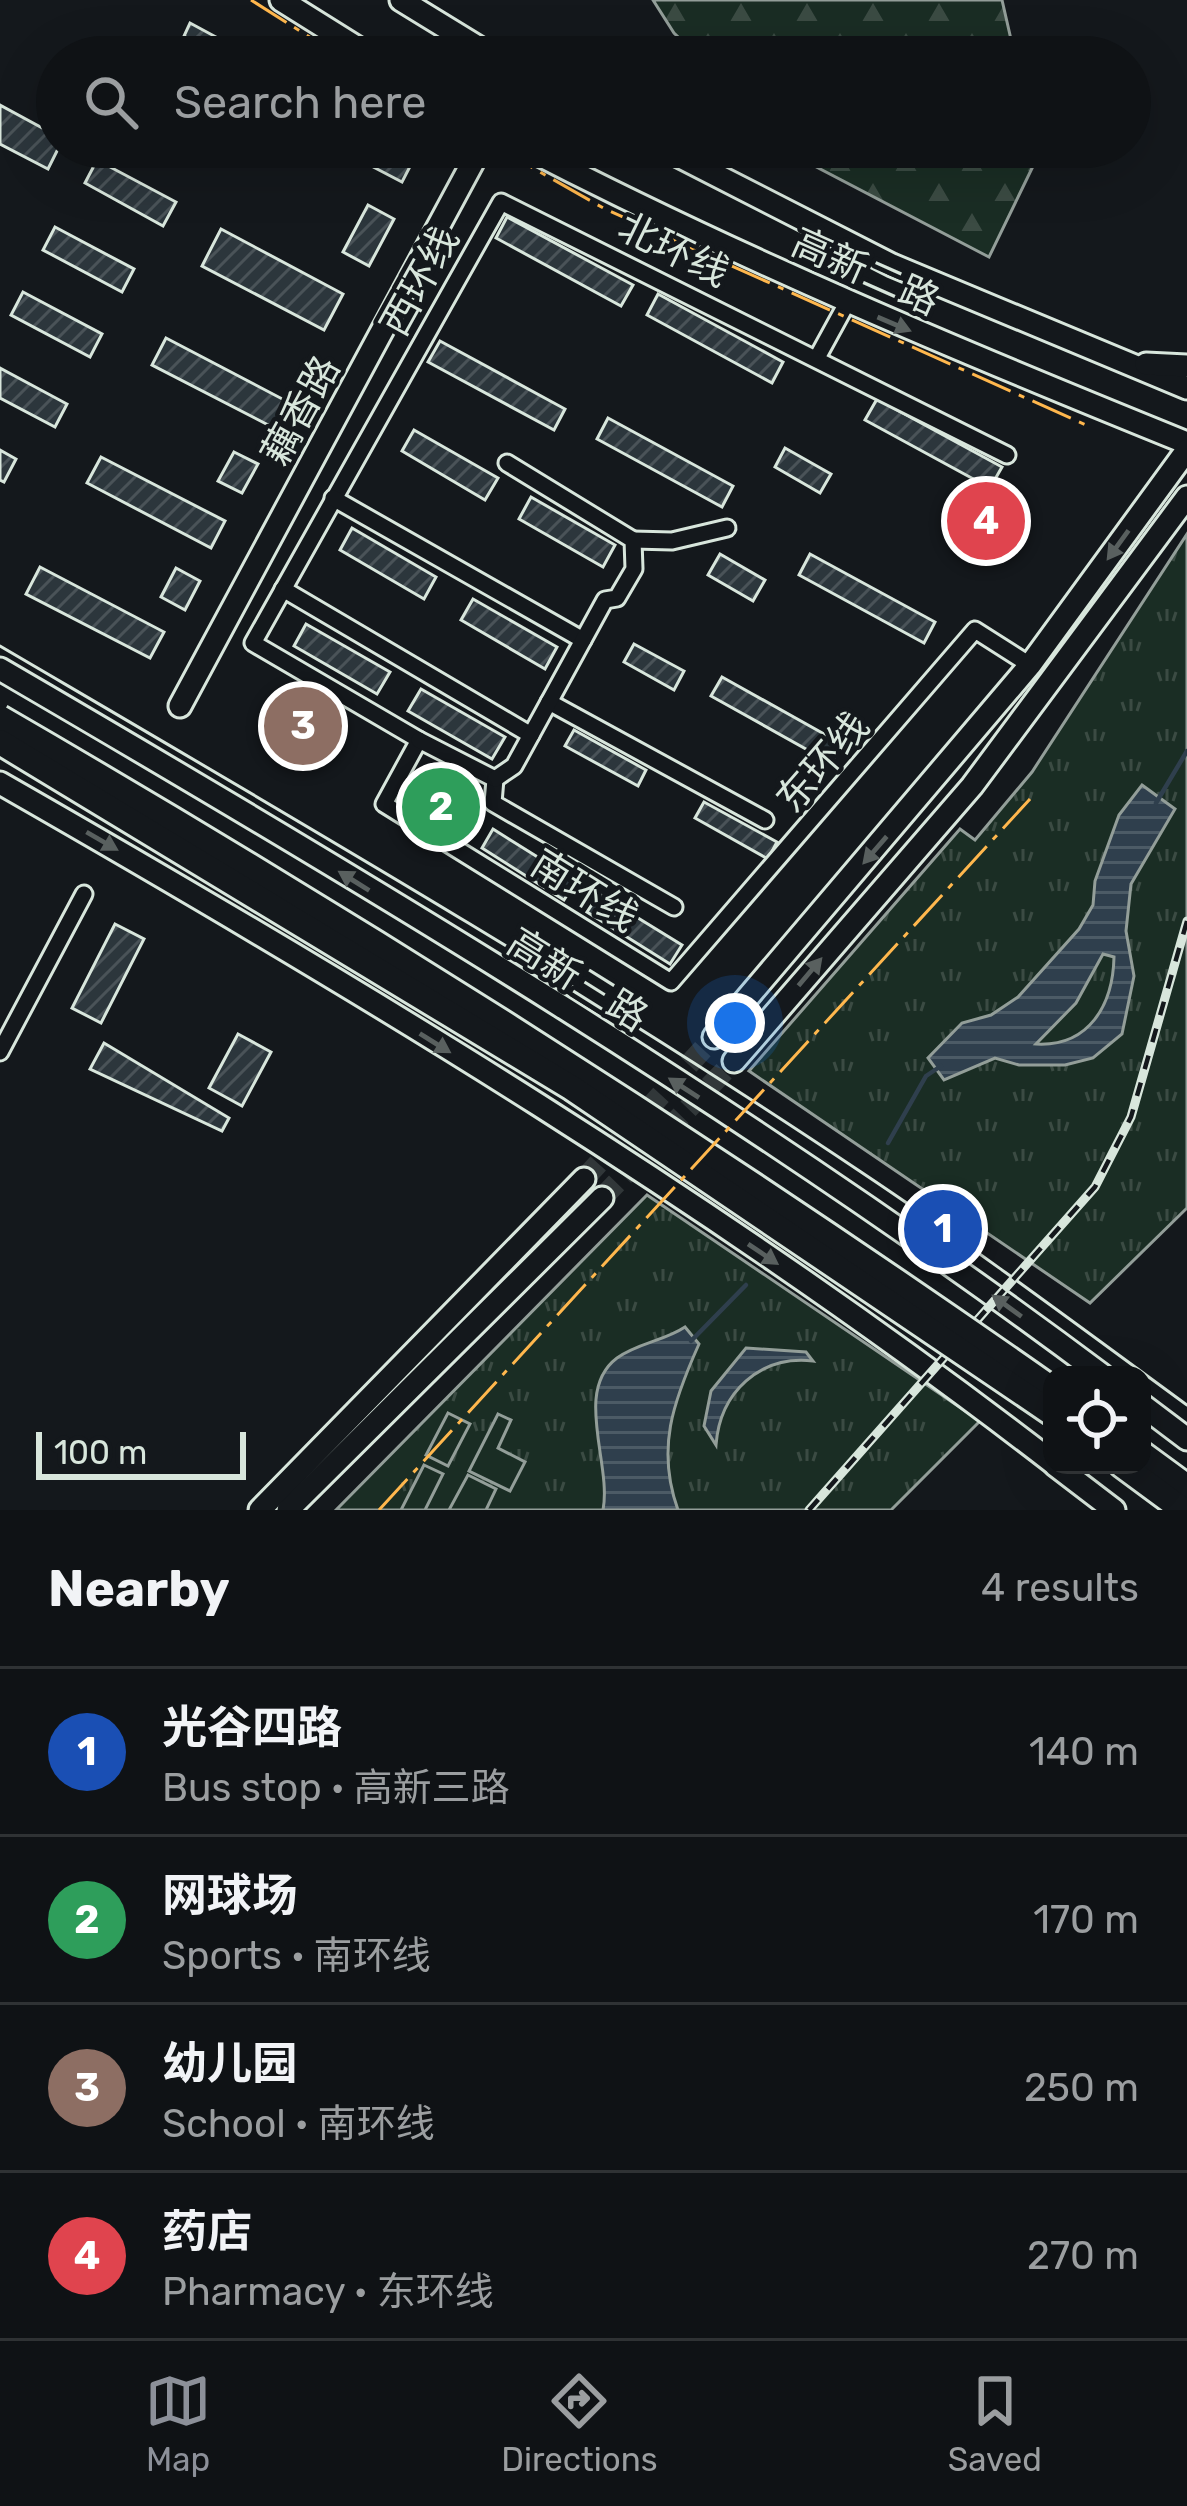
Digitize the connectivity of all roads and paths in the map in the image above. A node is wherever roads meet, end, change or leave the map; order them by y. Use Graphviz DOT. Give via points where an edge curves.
graph roads {
  1 [pos="281,0"];
  2 [pos="400,0"];
  3 [pos="338,36"];
  4 [pos="459,36"];
  5 [pos="470,168"];
  6 [pos="565,168"];
  7 [pos="702,168"];
  8 [pos="501,202"];
  9 [pos="847,303"];
  10 [pos="818,356"];
  11 [pos="1128,362"];
  12 [pos="1187,366"];
  13 [pos="1187,388"];
  14 [pos="1187,447"];
  15 [pos="1007,454"];
  16 [pos="507,463"];
  17 [pos="1187,497"];
  18 [pos="333,498"];
  19 [pos="727,528"];
  20 [pos="634,540"];
  21 [pos="283,589"];
  22 [pos="583,640"];
  23 [pos="1030,665"];
  24 [pos="0,669"];
  25 [pos="549,702"];
  26 [pos="180,706"];
  27 [pos="0,718"];
  28 [pos="531,734"];
  29 [pos="419,740"];
  30 [pos="0,742"];
  31 [pos="496,778"];
  32 [pos="0,783"];
  33 [pos="765,820"];
  34 [pos="84,894"];
  35 [pos="674,907"];
  36 [pos="671,982"];
  37 [pos="714,1037"];
  38 [pos="0,1052"];
  39 [pos="734,1061"];
  40 [pos="584,1180"];
  41 [pos="602,1198"];
  42 [pos="1090,1366"];
  43 [pos="1043,1401"];
  44 [pos="1043,1401"];
  45 [pos="1151,1412"];
  46 [pos="1187,1438"];
  47 [pos="1043,1456"];
  48 [pos="1151,1458"];
  49 [pos="1067,1474"];
  50 [pos="1128,1474"];
  51 [pos="1131,1474"];
  52 [pos="1187,1483"];
  53 [pos="260,1510"];
  54 [pos="288,1510"];
  55 [pos="1114,1510"];
  56 [pos="1169,1510"];
  57 [pos="1183,1510"];
  1 -- 3 [label="main road"];
  2 -- 4 [label="main road"];
  5 -- 26 [label="main road, 藕香路"];
  6 -- 9 [label="main road, 高新二路"];
  7 -- 11 [label="main road, 高新二路" via="892,265"];
  8 -- 10 [label="street, 北环线"];
  8 -- 18 [label="street, 西环线"];
  9 -- 10 [label="street"];
  9 -- 14 [label="main road, 高新二路, one-way"];
  10 -- 15 [label="street, 北环线"];
  11 -- 12 [label="main road"];
  11 -- 13 [label="main road, 高新二路"];
  14 -- 23 [label="main road, one-way"];
  16 -- 20 [label="street"];
  39 -- 17 [label="main road, one-way" via="972,786"];
  18 -- 21 [label="street, 西环线"];
  18 -- 22 [label="street"];
  19 -- 20 [label="street"];
  20 -- 22 [label="street" via="634,569"];
  21 -- 28 [label="street"];
  21 -- 29 [label="street, 西环线" via="254,643"];
  22 -- 25 [label="street"];
  23 -- 36 [label="street, 东环线" via="975,630"];
  23 -- 37 [label="main road, one-way"];
  42 -- 24 [label="main road, 高新三路, one-way" via="896,1225 686,1089"];
  25 -- 28 [label="street"];
  25 -- 33 [label="street"];
  27 -- 43 [label="highway, 高新三路, bridge" via="584,1071"];
  28 -- 31 [label="street" via="514,766"];
  29 -- 31 [label="street"];
  29 -- 36 [label="street, 南环线" via="384,804"];
  30 -- 44 [label="highway, 高新三路, bridge" via="572,1088"];
  31 -- 35 [label="street" via="493,803"];
  32 -- 47 [label="main road, one-way" via="624,1160"];
  34 -- 38 [label="street"];
  40 -- 53 [label="main road"];
  41 -- 54 [label="main road"];
  45 -- 46 [label="main road"];
  48 -- 52 [label="highway"];
  49 -- 55 [label="main road"];
  50 -- 56 [label="highway"];
  51 -- 57 [label="highway"];
}
